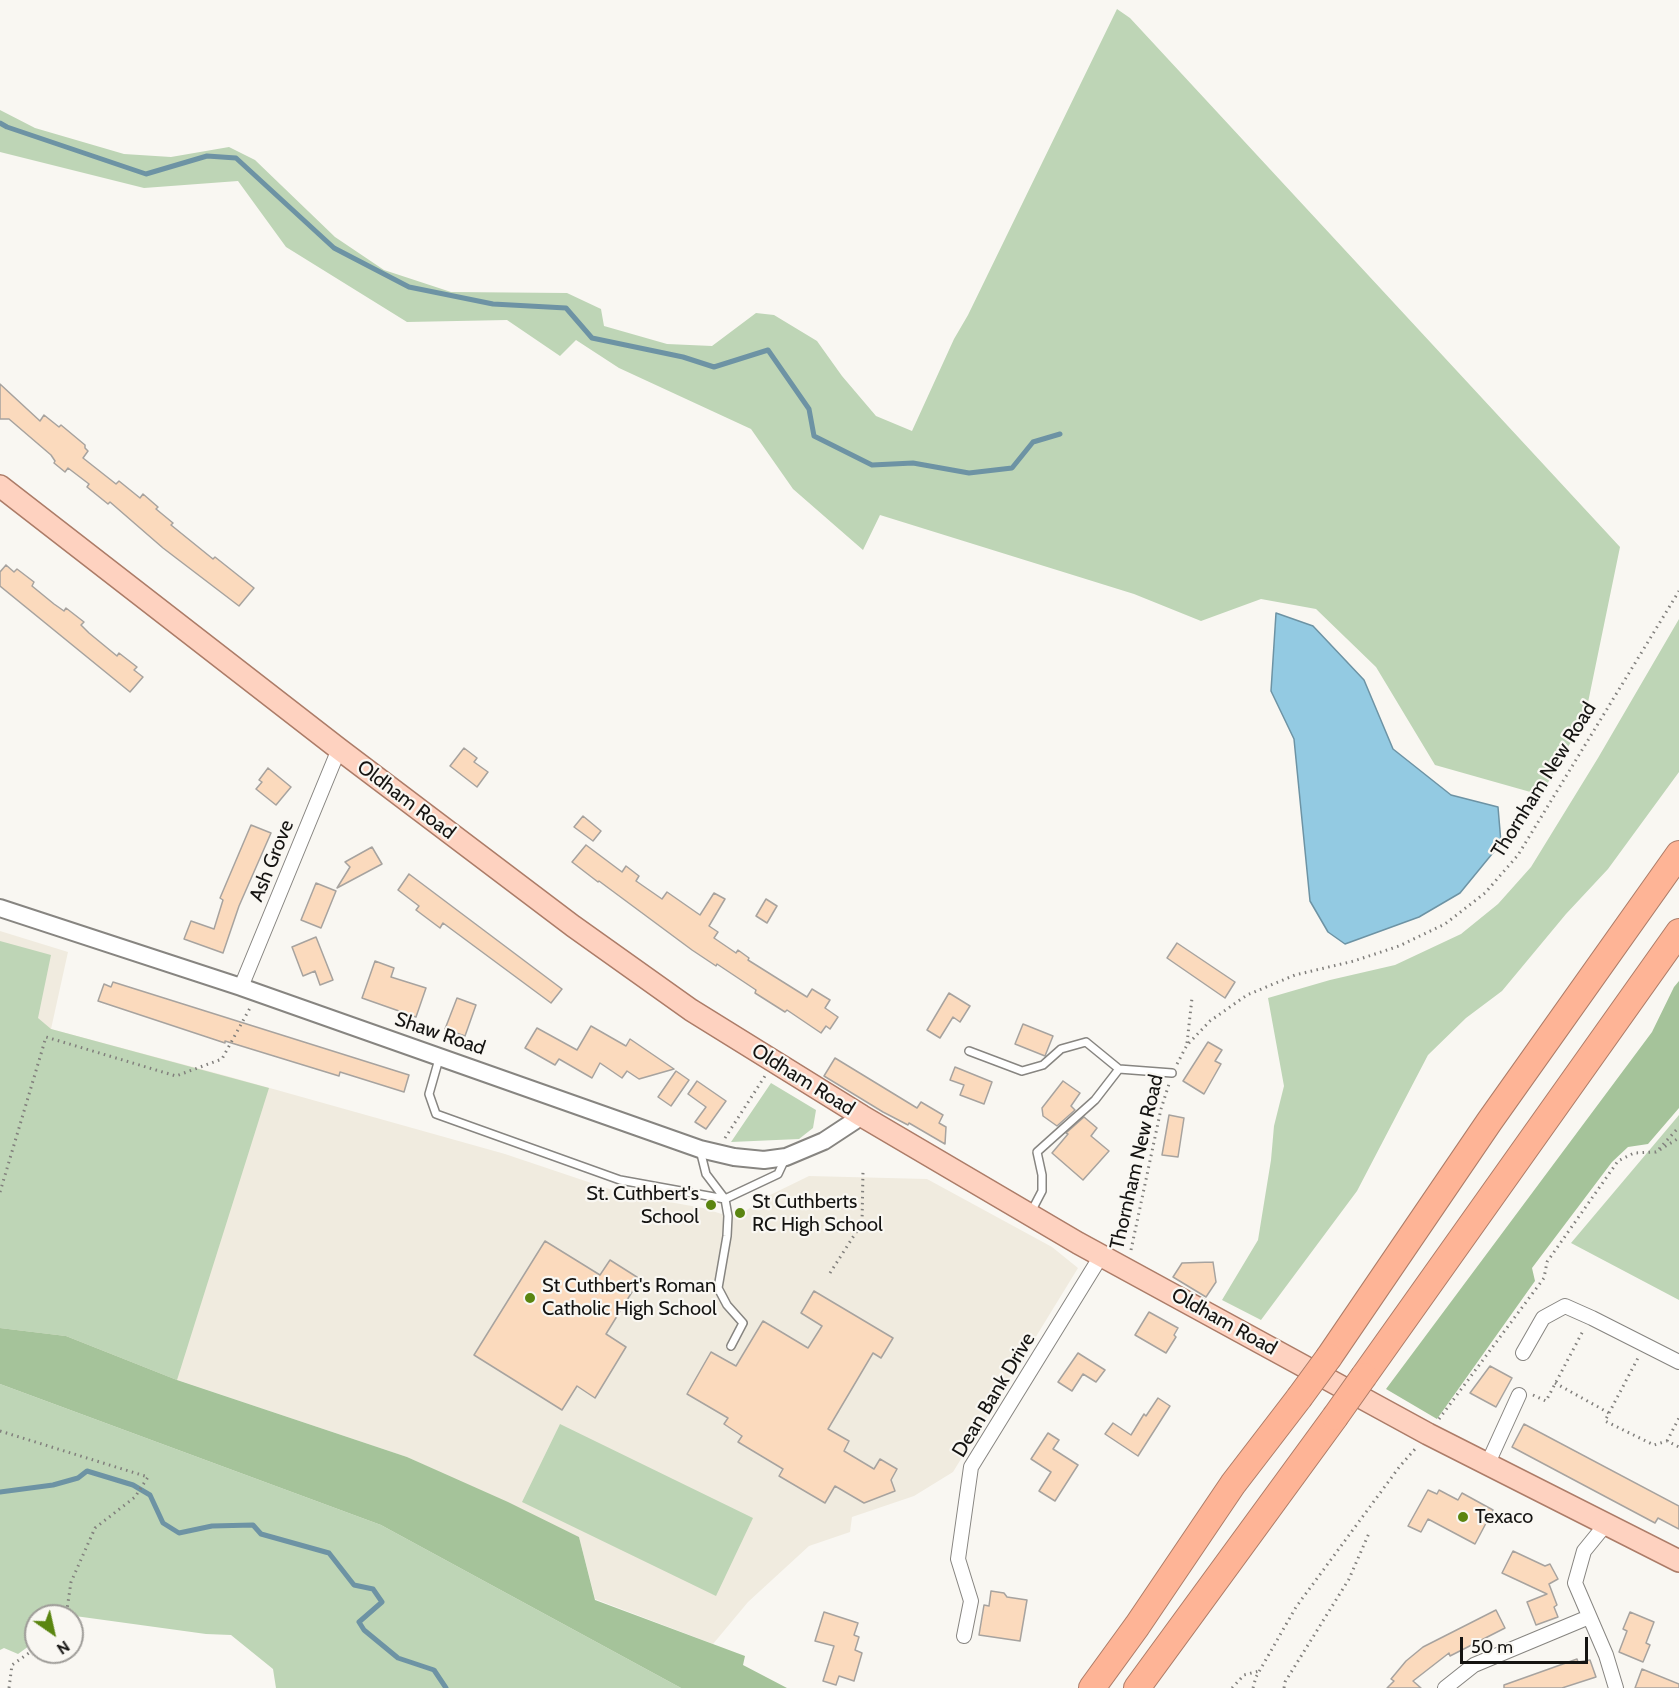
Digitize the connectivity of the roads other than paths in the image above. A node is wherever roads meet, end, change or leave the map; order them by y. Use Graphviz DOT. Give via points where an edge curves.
graph roads {
  1 [pos="0,486"];
  2 [pos="339,748"];
  3 [pos="1679,854"];
  4 [pos="0,908"];
  5 [pos="1679,933"];
  6 [pos="249,990"];
  7 [pos="969,1051"];
  8 [pos="440,1056"];
  9 [pos="1119,1069"];
  10 [pos="1172,1073"];
  11 [pos="862,1116"];
  12 [pos="708,1151"];
  13 [pos="786,1156"];
  14 [pos="725,1199"];
  15 [pos="1030,1214"];
  16 [pos="1101,1256"];
  17 [pos="731,1346"];
  18 [pos="1523,1353"];
  19 [pos="1679,1362"];
  20 [pos="1519,1395"];
  21 [pos="1488,1463"];
  22 [pos="1606,1524"];
  23 [pos="1679,1561"];
  24 [pos="1589,1617"];
  25 [pos="964,1636"];
  26 [pos="1092,1688"];
  27 [pos="1137,1688"];
  28 [pos="1445,1688"];
  29 [pos="1616,1688"];
  1 -- 2 [label="main road, Oldham Road"];
  2 -- 6 [label="street, Ash Grove"];
  2 -- 11 [label="main road, Oldham Road" via="573,926 691,1010"];
  3 -- 26 [label="highway, bridge" via="1329,1357 1233,1484"];
  4 -- 6 [label="street, Shaw Road"];
  5 -- 27 [label="highway, bridge"];
  6 -- 8 [label="street, Shaw Road"];
  7 -- 9 [label="lane" via="1022,1071 1043,1065 1061,1049 1086,1042"];
  8 -- 12 [label="street, Shaw Road"];
  8 -- 14 [label="lane" via="429,1094 436,1114 620,1180"];
  9 -- 10 [label="lane"];
  9 -- 15 [label="lane" via="1095,1100 1037,1152 1042,1191"];
  11 -- 13 [label="street, Shaw Road" via="824,1141"];
  11 -- 15 [label="main road, Oldham Road"];
  12 -- 13 [label="street, Shaw Road" via="764,1160"];
  12 -- 14 [label="lane" via="706,1174"];
  13 -- 14 [label="lane" via="778,1174"];
  14 -- 17 [label="lane" via="727,1236 718,1288 743,1323"];
  15 -- 16 [label="main road, Oldham Road"];
  16 -- 21 [label="main road, Oldham Road"];
  16 -- 25 [label="street, Dean Bank Drive" via="971,1467 958,1559 971,1601"];
  18 -- 19 [label="street" via="1543,1318 1565,1306"];
  20 -- 21 [label="street"];
  21 -- 22 [label="main road, Oldham Road"];
  22 -- 23 [label="main road, Oldham Road"];
  22 -- 24 [label="street" via="1584,1551 1575,1583"];
  24 -- 28 [label="street" via="1474,1665"];
  24 -- 29 [label="street"];
}
